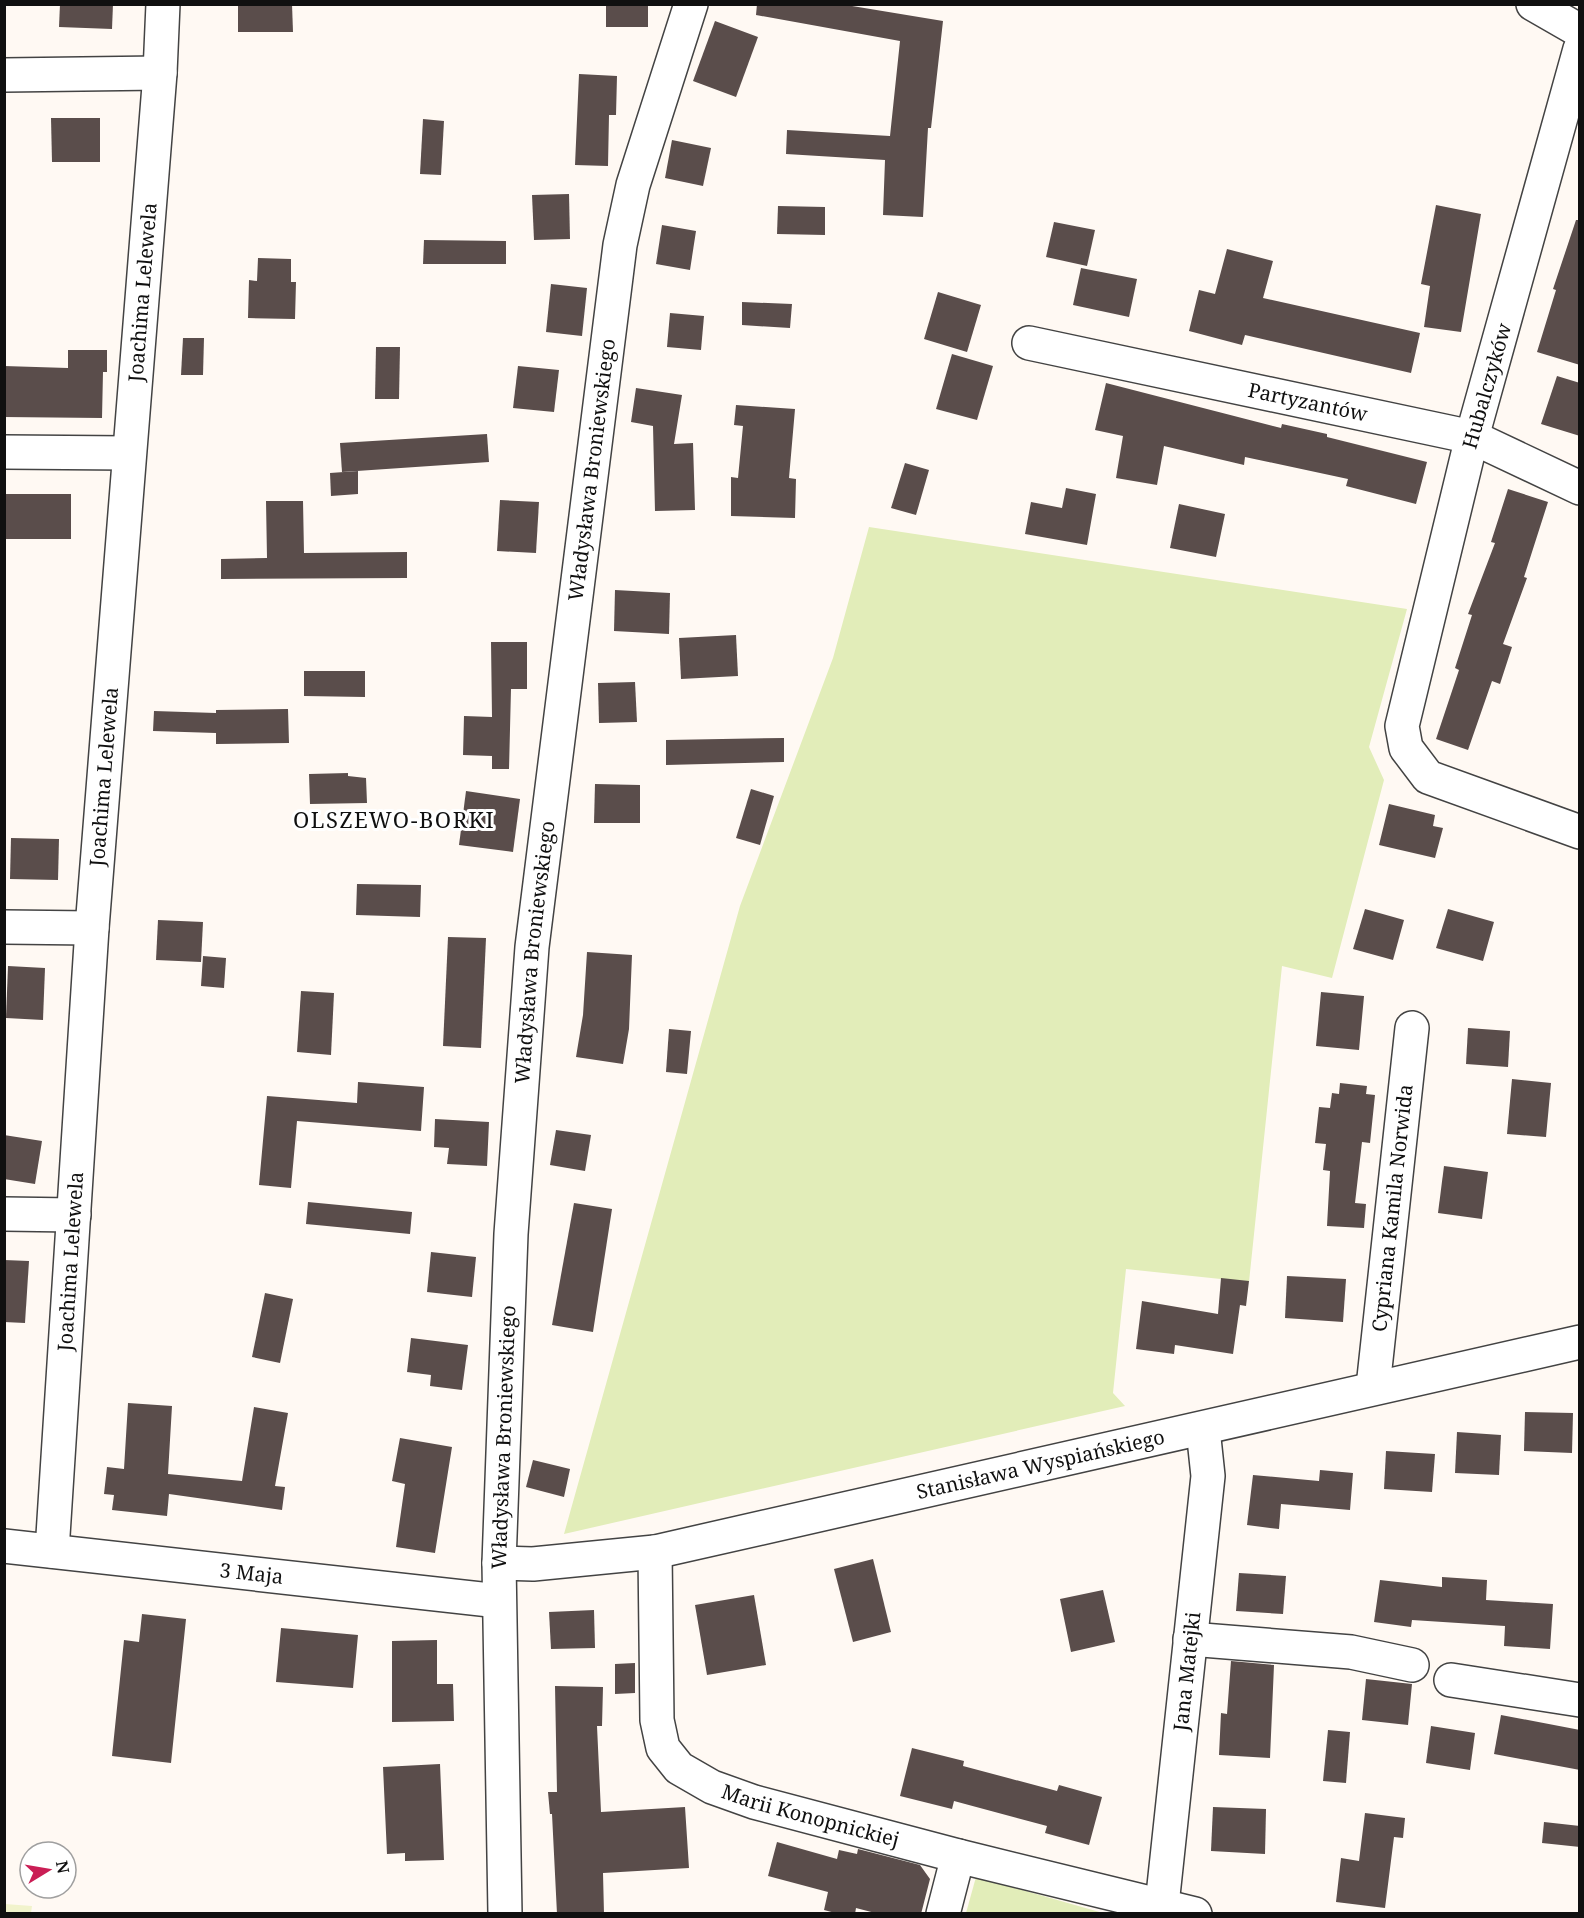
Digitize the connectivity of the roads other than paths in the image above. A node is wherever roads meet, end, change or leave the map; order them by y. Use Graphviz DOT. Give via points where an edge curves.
graph roads {
  1 [pos="163,4"];
  2 [pos="691,4"];
  3 [pos="1533,4"];
  4 [pos="1580,31"];
  5 [pos="1580,49"];
  6 [pos="160,73"];
  7 [pos="4,75"];
  8 [pos="1029,343"];
  9 [pos="1472,437"];
  10 [pos="4,452"];
  11 [pos="129,453"];
  12 [pos="1580,488"];
  13 [pos="1580,832"];
  14 [pos="4,927"];
  15 [pos="92,928"];
  16 [pos="1412,1029"];
  17 [pos="4,1214"];
  18 [pos="74,1215"];
  19 [pos="1580,1342"];
  20 [pos="1373,1387"];
  21 [pos="1203,1429"];
  22 [pos="4,1546"];
  23 [pos="52,1551"];
  24 [pos="654,1552"];
  25 [pos="499,1563"];
  26 [pos="499,1601"];
  27 [pos="1190,1639"];
  28 [pos="1412,1665"];
  29 [pos="1451,1680"];
  30 [pos="1580,1700"];
  31 [pos="958,1856"];
  32 [pos="1161,1910"];
  33 [pos="505,1914"];
  34 [pos="943,1914"];
  35 [pos="1195,1914"];
  1 -- 6 [label="street, Joachima Lelewela"];
  2 -- 25 [label="street, Władysława Broniewskiego" via="633,185 620,245 532,947 511,1234"];
  3 -- 4 [label="street"];
  5 -- 9 [label="street, Hubalczyków"];
  6 -- 7 [label="street"];
  6 -- 11 [label="street, Joachima Lelewela"];
  8 -- 9 [label="street, Partyzantów"];
  9 -- 12 [label="street, Partyzantów"];
  9 -- 13 [label="street, Hubalczyków" via="1402,726 1406,748 1428,777"];
  10 -- 11 [label="street"];
  11 -- 15 [label="street, Joachima Lelewela"];
  14 -- 15 [label="street"];
  15 -- 18 [label="street, Joachima Lelewela"];
  16 -- 20 [label="street, Cypriana Kamila Norwida"];
  17 -- 18 [label="street"];
  18 -- 23 [label="street, Joachima Lelewela"];
  19 -- 20 [label="street, Stanisława Wyspiańskiego"];
  20 -- 21 [label="street, Stanisława Wyspiańskiego"];
  21 -- 24 [label="street, Stanisława Wyspiańskiego"];
  21 -- 27 [label="street, Jana Matejki" via="1208,1476"];
  22 -- 23 [label="street, 3 Maja"];
  23 -- 26 [label="street, 3 Maja"];
  24 -- 25 [label="street, Stanisława Wyspiańskiego" via="533,1564"];
  24 -- 31 [label="street, Marii Konopnickiej" via="657,1720 663,1748 679,1768 712,1787 754,1802"];
  25 -- 26 [label="street, Władysława Broniewskiego"];
  26 -- 33 [label="street, Władysława Broniewskiego"];
  27 -- 28 [label="street" via="1351,1652"];
  27 -- 32 [label="street, Jana Matejki"];
  29 -- 30 [label="street"];
  31 -- 32 [label="street, Marii Konopnickiej"];
  31 -- 34 [label="street"];
  32 -- 35 [label="street, Marii Konopnickiej"];
}
